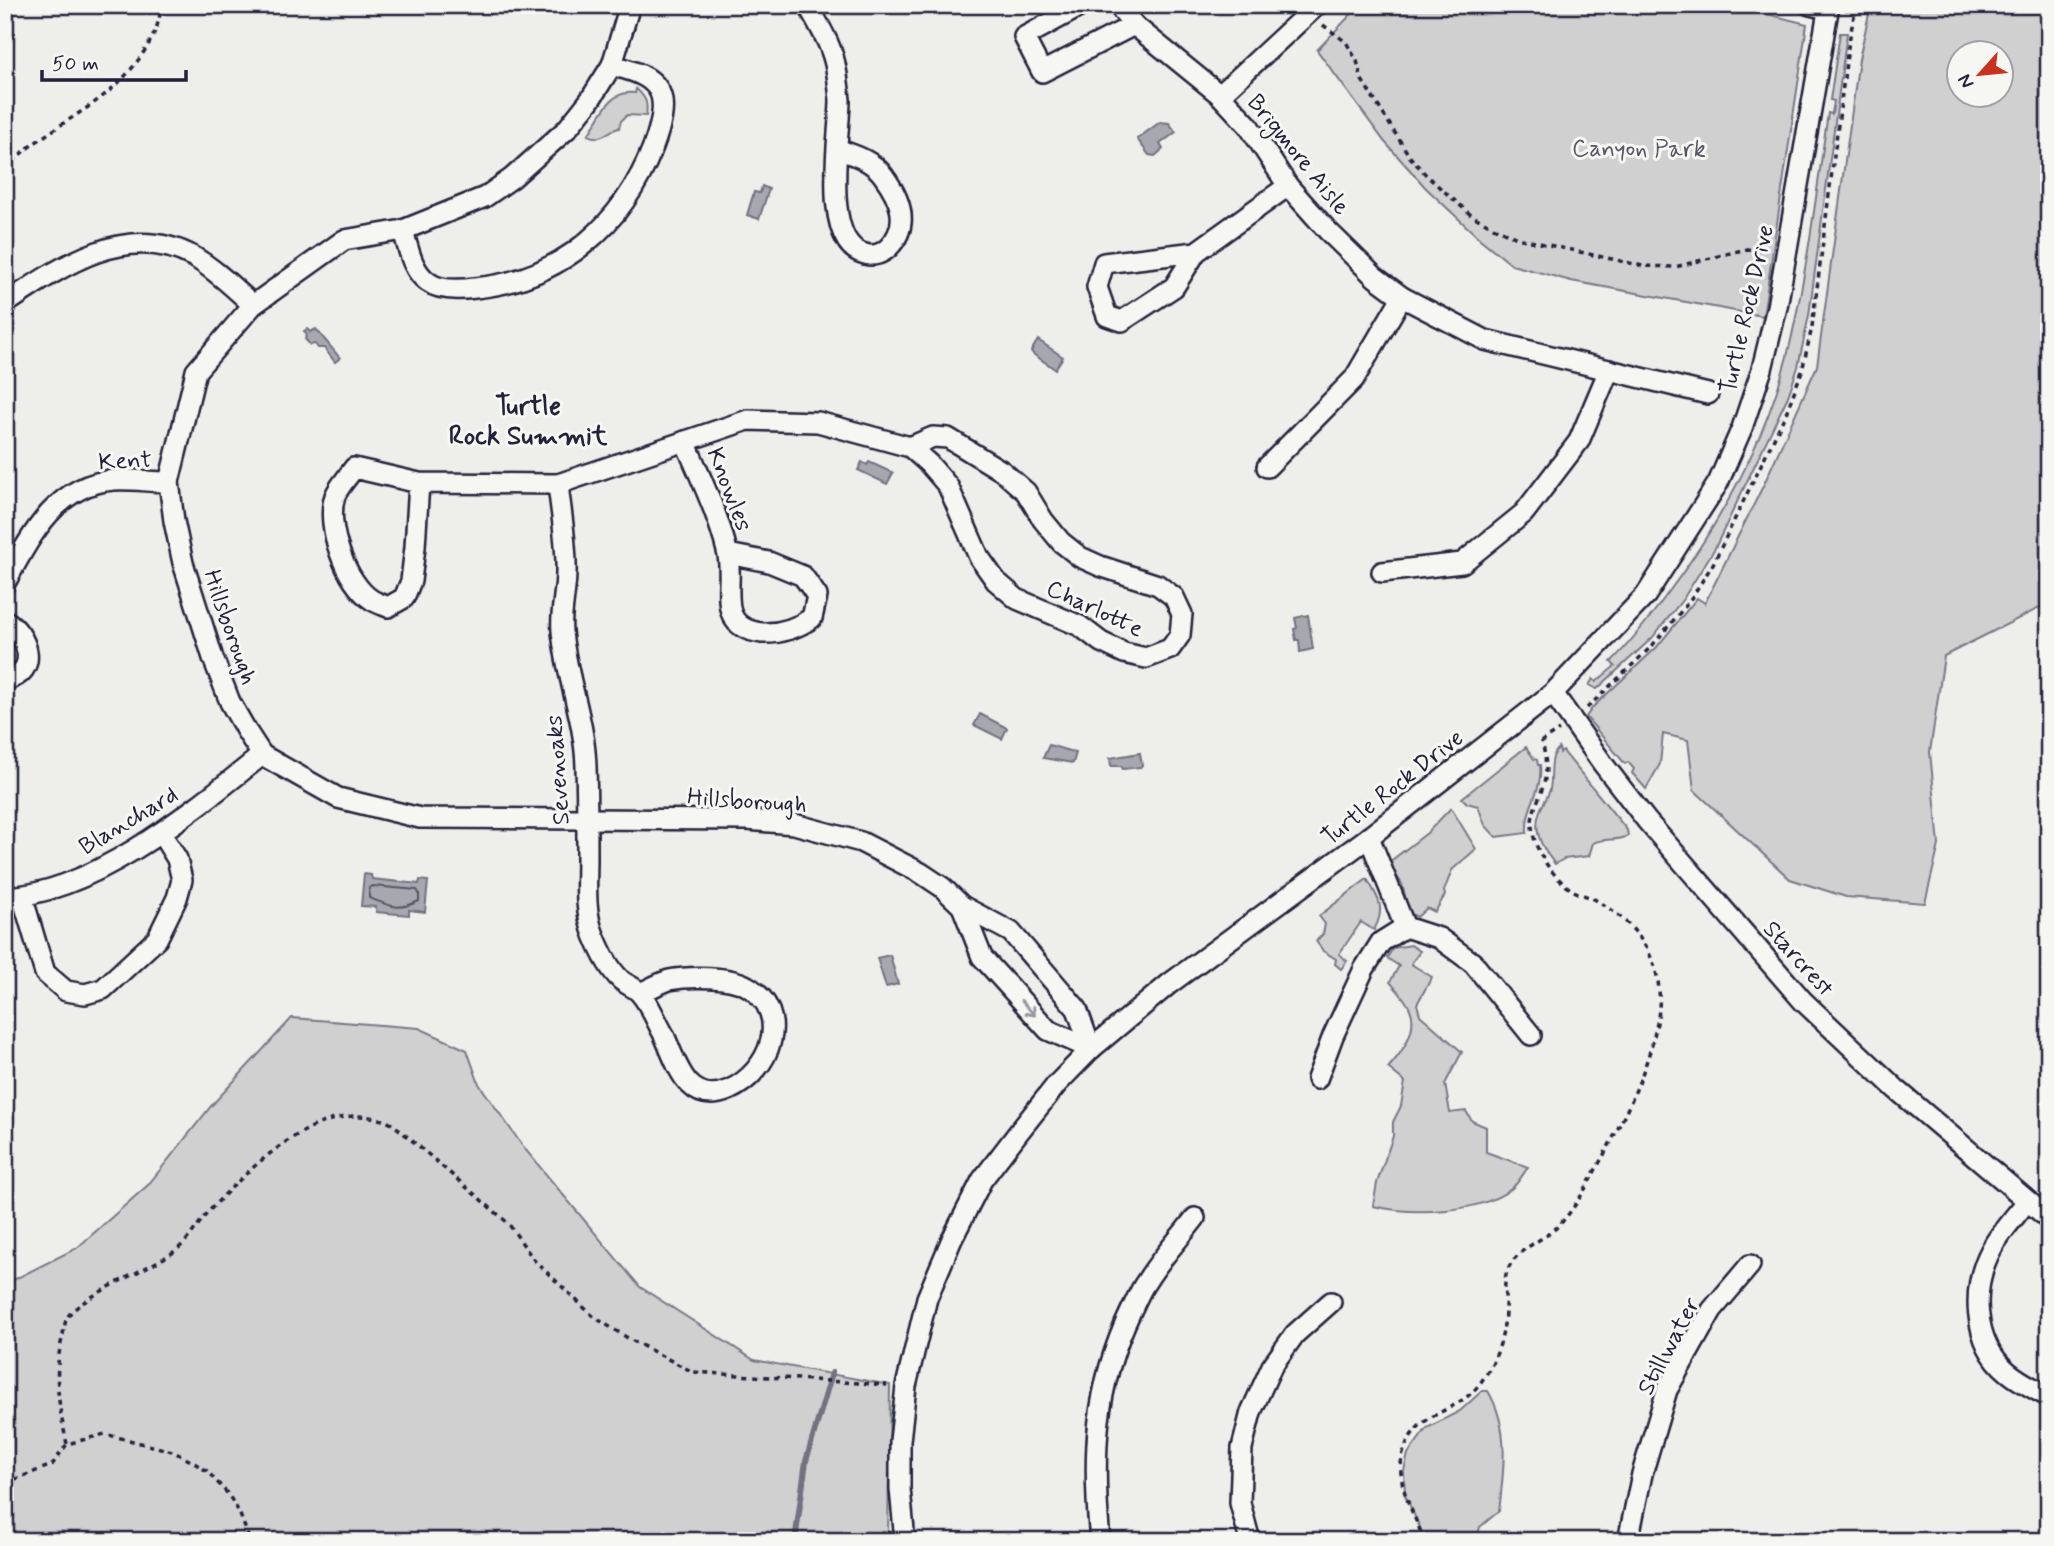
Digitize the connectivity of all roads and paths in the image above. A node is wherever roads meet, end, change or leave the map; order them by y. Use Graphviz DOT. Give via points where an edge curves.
graph roads {
  1 [pos="161,5"];
  2 [pos="630,5"];
  3 [pos="808,5"];
  4 [pos="1083,5"];
  5 [pos="1118,5"];
  6 [pos="1822,7"];
  7 [pos="1312,9"];
  8 [pos="1134,25"];
  9 [pos="612,65"];
  10 [pos="1220,95"];
  11 [pos="837,149"];
  12 [pos="5,168"];
  13 [pos="1288,186"];
  14 [pos="403,230"];
  15 [pos="1766,250"];
  16 [pos="1196,252"];
  17 [pos="1402,297"];
  18 [pos="5,304"];
  19 [pos="253,306"];
  20 [pos="1609,370"];
  21 [pos="1708,394"];
  22 [pos="685,441"];
  23 [pos="910,447"];
  24 [pos="1267,467"];
  25 [pos="169,482"];
  26 [pos="419,483"];
  27 [pos="558,484"];
  28 [pos="728,554"];
  29 [pos="1382,572"];
  30 [pos="5,583"];
  31 [pos="5,620"];
  32 [pos="5,680"];
  33 [pos="1553,693"];
  34 [pos="262,755"];
  35 [pos="587,820"];
  36 [pos="161,833"];
  37 [pos="1369,837"];
  38 [pos="14,897"];
  39 [pos="962,906"];
  40 [pos="1405,927"];
  41 [pos="640,993"];
  42 [pos="1531,1035"];
  43 [pos="1091,1049"];
  44 [pos="1317,1079"];
  45 [pos="2027,1201"];
  46 [pos="1195,1218"];
  47 [pos="2049,1219"];
  48 [pos="1750,1265"];
  49 [pos="1331,1302"];
  50 [pos="906,1386"];
  51 [pos="2049,1397"];
  52 [pos="67,1444"];
  53 [pos="5,1483"];
  54 [pos="250,1541"];
  55 [pos="905,1541"];
  56 [pos="1100,1541"];
  57 [pos="1250,1541"];
  58 [pos="1628,1541"];
  1 -- 12 [label="path" via="153,37 128,74 92,107 37,141"];
  2 -- 9 [label="street, Hillsborough"];
  3 -- 11 [label="street" via="836,68 840,98"];
  4 -- 8 [label="street" via="1024,37 1042,72"];
  5 -- 8 [label="street, Brigmore Aisle"];
  6 -- 33 [label="street, Turtle Rock Drive" via="1777,307 1742,428 1718,482 1646,595"];
  7 -- 10 [label="street"];
  7 -- 15 [label="path" via="1346,42 1362,80 1410,157 1471,215 1493,227 1517,238 1643,266 1675,267 1746,248"];
  8 -- 10 [label="street, Brigmore Aisle"];
  9 -- 14 [label="street, Hillsborough" via="567,130 512,178 485,197"];
  9 -- 14 [label="street" via="648,78 658,89 662,110 642,172 618,211 593,238 530,275 452,289 436,287 421,275"];
  10 -- 13 [label="street, Brigmore Aisle" via="1248,125"];
  11 -- 11 [label="street" via="863,158 882,173 897,198 903,223 898,236 873,256 848,243 841,229"];
  13 -- 16 [label="street"];
  13 -- 17 [label="street, Brigmore Aisle" via="1375,277"];
  14 -- 19 [label="street, Hillsborough" via="344,240"];
  16 -- 16 [label="street" via="1174,287 1122,321 1107,316 1097,287 1104,263"];
  17 -- 20 [label="street, Brigmore Aisle" via="1485,340"];
  17 -- 24 [label="street" via="1353,379"];
  18 -- 19 [label="street" via="82,256 130,244 152,244 194,257"];
  19 -- 25 [label="street, Hillsborough" via="196,371"];
  20 -- 21 [label="street, Brigmore Aisle"];
  20 -- 29 [label="street" via="1579,441 1524,513 1462,563"];
  22 -- 23 [label="street, Charlotte" via="748,420 818,422"];
  22 -- 27 [label="street, Charlotte"];
  22 -- 28 [label="street, Knowles"];
  23 -- 23 [label="street, Charlotte" via="947,486 979,557 1017,599 1080,626 1124,653 1146,658 1170,649 1180,635 1182,614 1174,597 1158,585 1080,556 1061,542 1026,492 1002,471 947,438 933,437"];
  25 -- 30 [label="street, Kent" via="114,480 94,484 59,502 42,520"];
  25 -- 34 [label="street, Hillsborough" via="183,563 213,658 230,702"];
  26 -- 26 [label="street, Charlotte" via="411,581 404,598 387,607 361,590 343,560 335,533 335,494 354,468"];
  26 -- 27 [label="street, Charlotte"];
  27 -- 35 [label="street, Sevenoaks" via="567,571 562,629 584,736"];
  28 -- 28 [label="street, Knowles" via="732,617 744,629 765,633 796,629 812,618 817,596 803,576 769,562"];
  31 -- 32 [label="street" via="24,638 28,657 15,678"];
  33 -- 37 [label="street, Turtle Rock Drive"];
  33 -- 45 [label="street, Starcrest" via="1647,821 1803,1001 1896,1089"];
  34 -- 35 [label="street, Hillsborough" via="338,798 420,818"];
  34 -- 36 [label="street, Blanchard"];
  35 -- 39 [label="street, Hillsborough" via="794,824 861,842 921,873"];
  35 -- 41 [label="street, Sevenoaks" via="586,901 593,933 621,980"];
  36 -- 38 [label="street, Blanchard" via="81,877"];
  36 -- 38 [label="street" via="177,859 181,880 177,898 157,939 103,989 85,994 66,991 44,973"];
  37 -- 40 [label="street"];
  37 -- 43 [label="street, Turtle Rock Drive" via="1169,984"];
  39 -- 43 [label="street, Hillsborough" via="1011,932 1077,1009"];
  39 -- 43 [label="street, Hillsborough, one-way" via="982,957 1048,1030"];
  40 -- 42 [label="street" via="1439,938 1473,963"];
  40 -- 44 [label="street" via="1381,942 1364,969"];
  41 -- 41 [label="street, Sevenoaks" via="669,981 699,978 722,978 747,986 766,1001 773,1024 765,1059 739,1086 708,1093 694,1088 684,1080"];
  43 -- 50 [label="street, Turtle Rock Drive" via="1057,1084 982,1180 927,1298"];
  45 -- 47 [label="street, Starcrest"];
  45 -- 51 [label="street" via="1992,1247 1978,1280 1977,1315 1990,1349 2006,1371"];
  46 -- 56 [label="street" via="1145,1282 1119,1336 1101,1394 1096,1445"];
  48 -- 58 [label="street, Stillwater" via="1712,1310 1667,1390"];
  49 -- 57 [label="street" via="1295,1334 1272,1366 1251,1412 1242,1448 1240,1503"];
  50 -- 52 [label="path" via="693,1372 594,1317 534,1260 508,1223 394,1125 366,1114 343,1115 305,1131 262,1161 210,1210 177,1250 103,1290 68,1316 58,1356 58,1400"];
  50 -- 55 [label="street, Turtle Rock Drive" via="900,1489"];
  52 -- 53 [label="path" via="52,1465"];
  52 -- 54 [label="path" via="105,1434 172,1451 191,1461 228,1494"];
}
